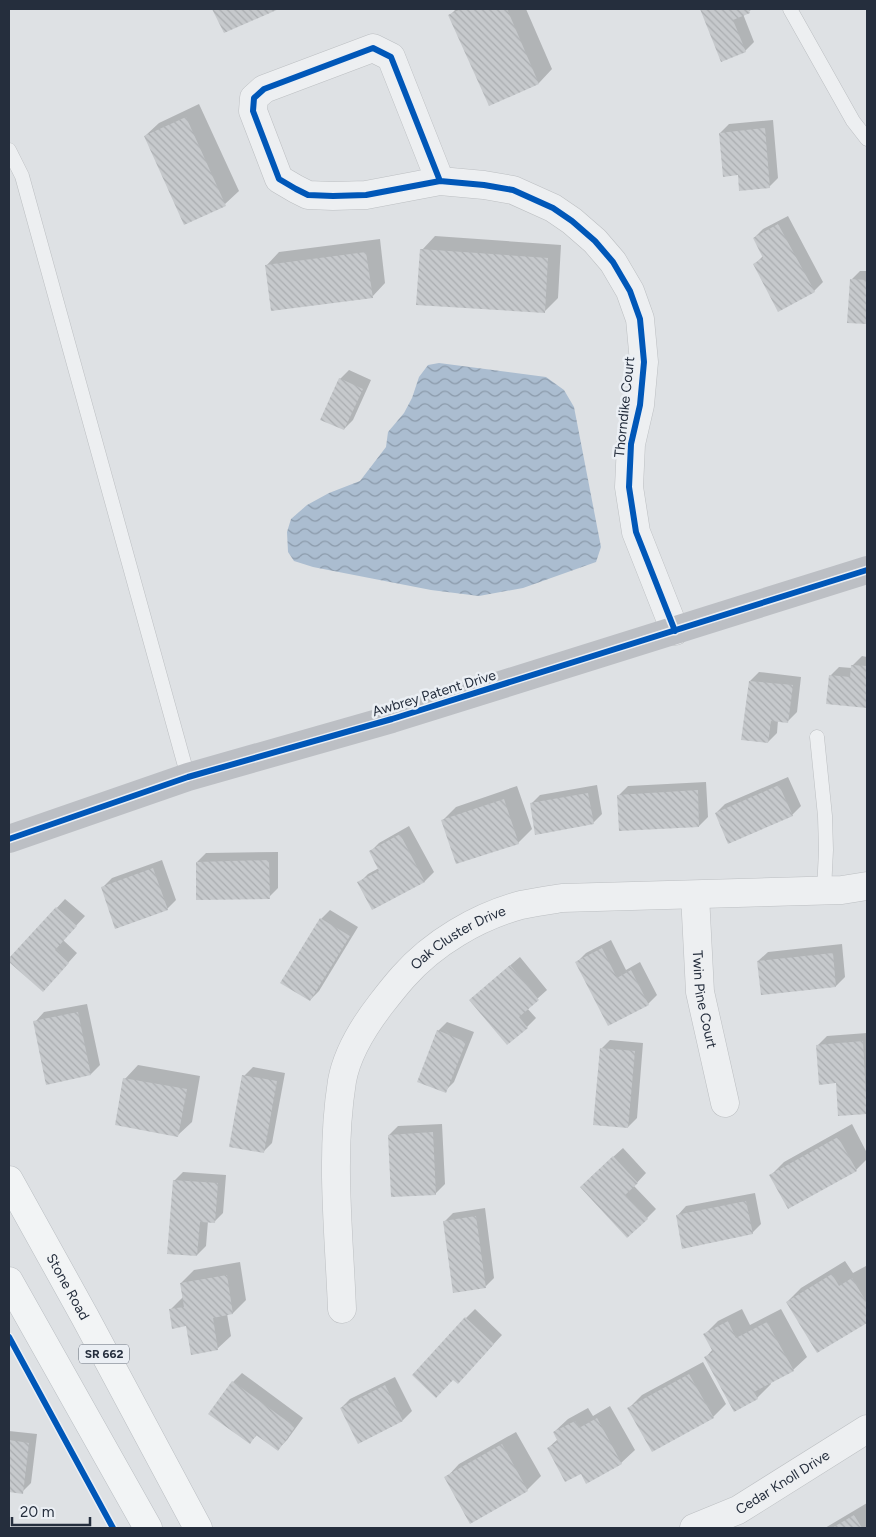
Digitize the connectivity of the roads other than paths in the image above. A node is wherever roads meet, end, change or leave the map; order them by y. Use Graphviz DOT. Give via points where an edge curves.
graph roads {
  1 [pos="790,9"];
  2 [pos="867,140"];
  3 [pos="9,150"];
  4 [pos="440,181"];
  5 [pos="867,570"];
  6 [pos="676,631"];
  7 [pos="817,736"];
  8 [pos="188,777"];
  9 [pos="9,840"];
  10 [pos="867,886"];
  11 [pos="824,891"];
  12 [pos="696,895"];
  13 [pos="725,1103"];
  14 [pos="9,1180"];
  15 [pos="9,1281"];
  16 [pos="342,1309"];
  17 [pos="867,1429"];
  18 [pos="148,1528"];
  19 [pos="198,1528"];
  20 [pos="694,1528"];
  1 -- 2 [label="lane"];
  3 -- 8 [label="lane" via="22,176"];
  4 -- 4 [label="street, Thorndike Court" via="366,195 308,195 279,179 253,111 254,98 264,89 373,48 391,57"];
  4 -- 6 [label="street, Thorndike Court" via="513,190 553,208 595,241 613,262 630,291 640,319 644,362 640,405 631,444 629,487 636,532"];
  5 -- 6 [label="street, Awbrey Patent Drive"];
  6 -- 8 [label="street, Awbrey Patent Drive" via="392,719"];
  7 -- 11 [label="lane" via="825,816"];
  8 -- 9 [label="street, Awbrey Patent Drive"];
  10 -- 11 [label="street, Oak Cluster Drive"];
  11 -- 12 [label="street, Oak Cluster Drive"];
  12 -- 13 [label="street, Twin Pine Court" via="700,992"];
  12 -- 16 [label="street, Oak Cluster Drive" via="562,898 521,905 461,930 403,977 360,1034 342,1080 335,1160"];
  14 -- 19 [label="main road, Stone Road / SR 662"];
  15 -- 18 [label="main road"];
  17 -- 20 [label="street, Cedar Knoll Drive" via="738,1510"];
}
